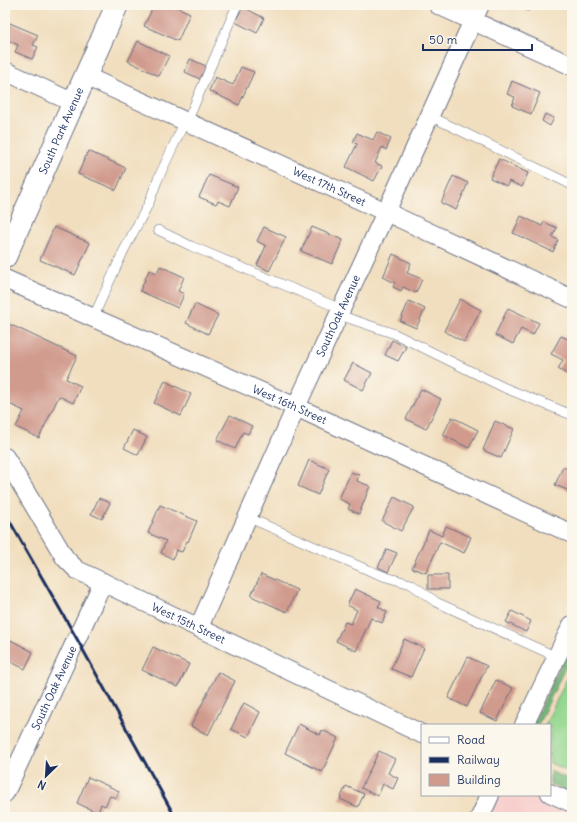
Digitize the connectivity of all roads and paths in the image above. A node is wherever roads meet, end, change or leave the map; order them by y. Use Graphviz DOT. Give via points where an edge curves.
graph roads {
  1 [pos="117,5"];
  2 [pos="237,5"];
  3 [pos="438,5"];
  4 [pos="477,13"];
  5 [pos="572,66"];
  6 [pos="5,71"];
  7 [pos="85,76"];
  8 [pos="74,103"];
  9 [pos="430,116"];
  10 [pos="186,122"];
  11 [pos="572,185"];
  12 [pos="386,212"];
  13 [pos="158,230"];
  14 [pos="5,257"];
  15 [pos="5,279"];
  16 [pos="572,299"];
  17 [pos="340,312"];
  18 [pos="93,318"];
  19 [pos="296,407"];
  20 [pos="572,415"];
  21 [pos="5,457"];
  22 [pos="247,517"];
  23 [pos="572,534"];
  24 [pos="103,582"];
  25 [pos="572,625"];
  26 [pos="199,627"];
  27 [pos="557,657"];
  28 [pos="524,724"];
  29 [pos="421,734"];
  30 [pos="5,793"];
  31 [pos="551,793"];
  32 [pos="490,796"];
  33 [pos="572,803"];
  34 [pos="480,817"];
  1 -- 7 [label="street, South Park Avenue"];
  2 -- 10 [label="lane"];
  3 -- 4 [label="street"];
  4 -- 5 [label="street"];
  4 -- 9 [label="street, SouthOak Avenue"];
  6 -- 8 [label="street"];
  7 -- 8 [label="street, South Park Avenue"];
  7 -- 10 [label="street, West 17th Street"];
  8 -- 14 [label="street, South Park Avenue"];
  9 -- 11 [label="lane"];
  9 -- 12 [label="street, SouthOak Avenue"];
  10 -- 12 [label="street, West 17th Street"];
  10 -- 18 [label="lane"];
  12 -- 16 [label="street, West 17th Street"];
  12 -- 17 [label="street, SouthOak Avenue"];
  13 -- 17 [label="lane"];
  15 -- 18 [label="street, West 16th Street"];
  17 -- 19 [label="street, SouthOak Avenue"];
  17 -- 20 [label="lane" via="395,334 505,388"];
  18 -- 19 [label="street, West 16th Street"];
  19 -- 22 [label="street, SouthOak Avenue"];
  19 -- 23 [label="street, West 16th Street"];
  21 -- 24 [label="street, West 15th Street" via="65,558 77,570"];
  22 -- 26 [label="street, SouthOak Avenue"];
  22 -- 27 [label="lane" via="374,572 411,584 436,602"];
  24 -- 26 [label="street, West 15th Street"];
  24 -- 30 [label="street, South Oak Avenue"];
  25 -- 27 [label="street"];
  26 -- 29 [label="street, West 15th Street"];
  27 -- 28 [label="street"];
  31 -- 33 [label="street"];
  32 -- 34 [label="street"];
}
